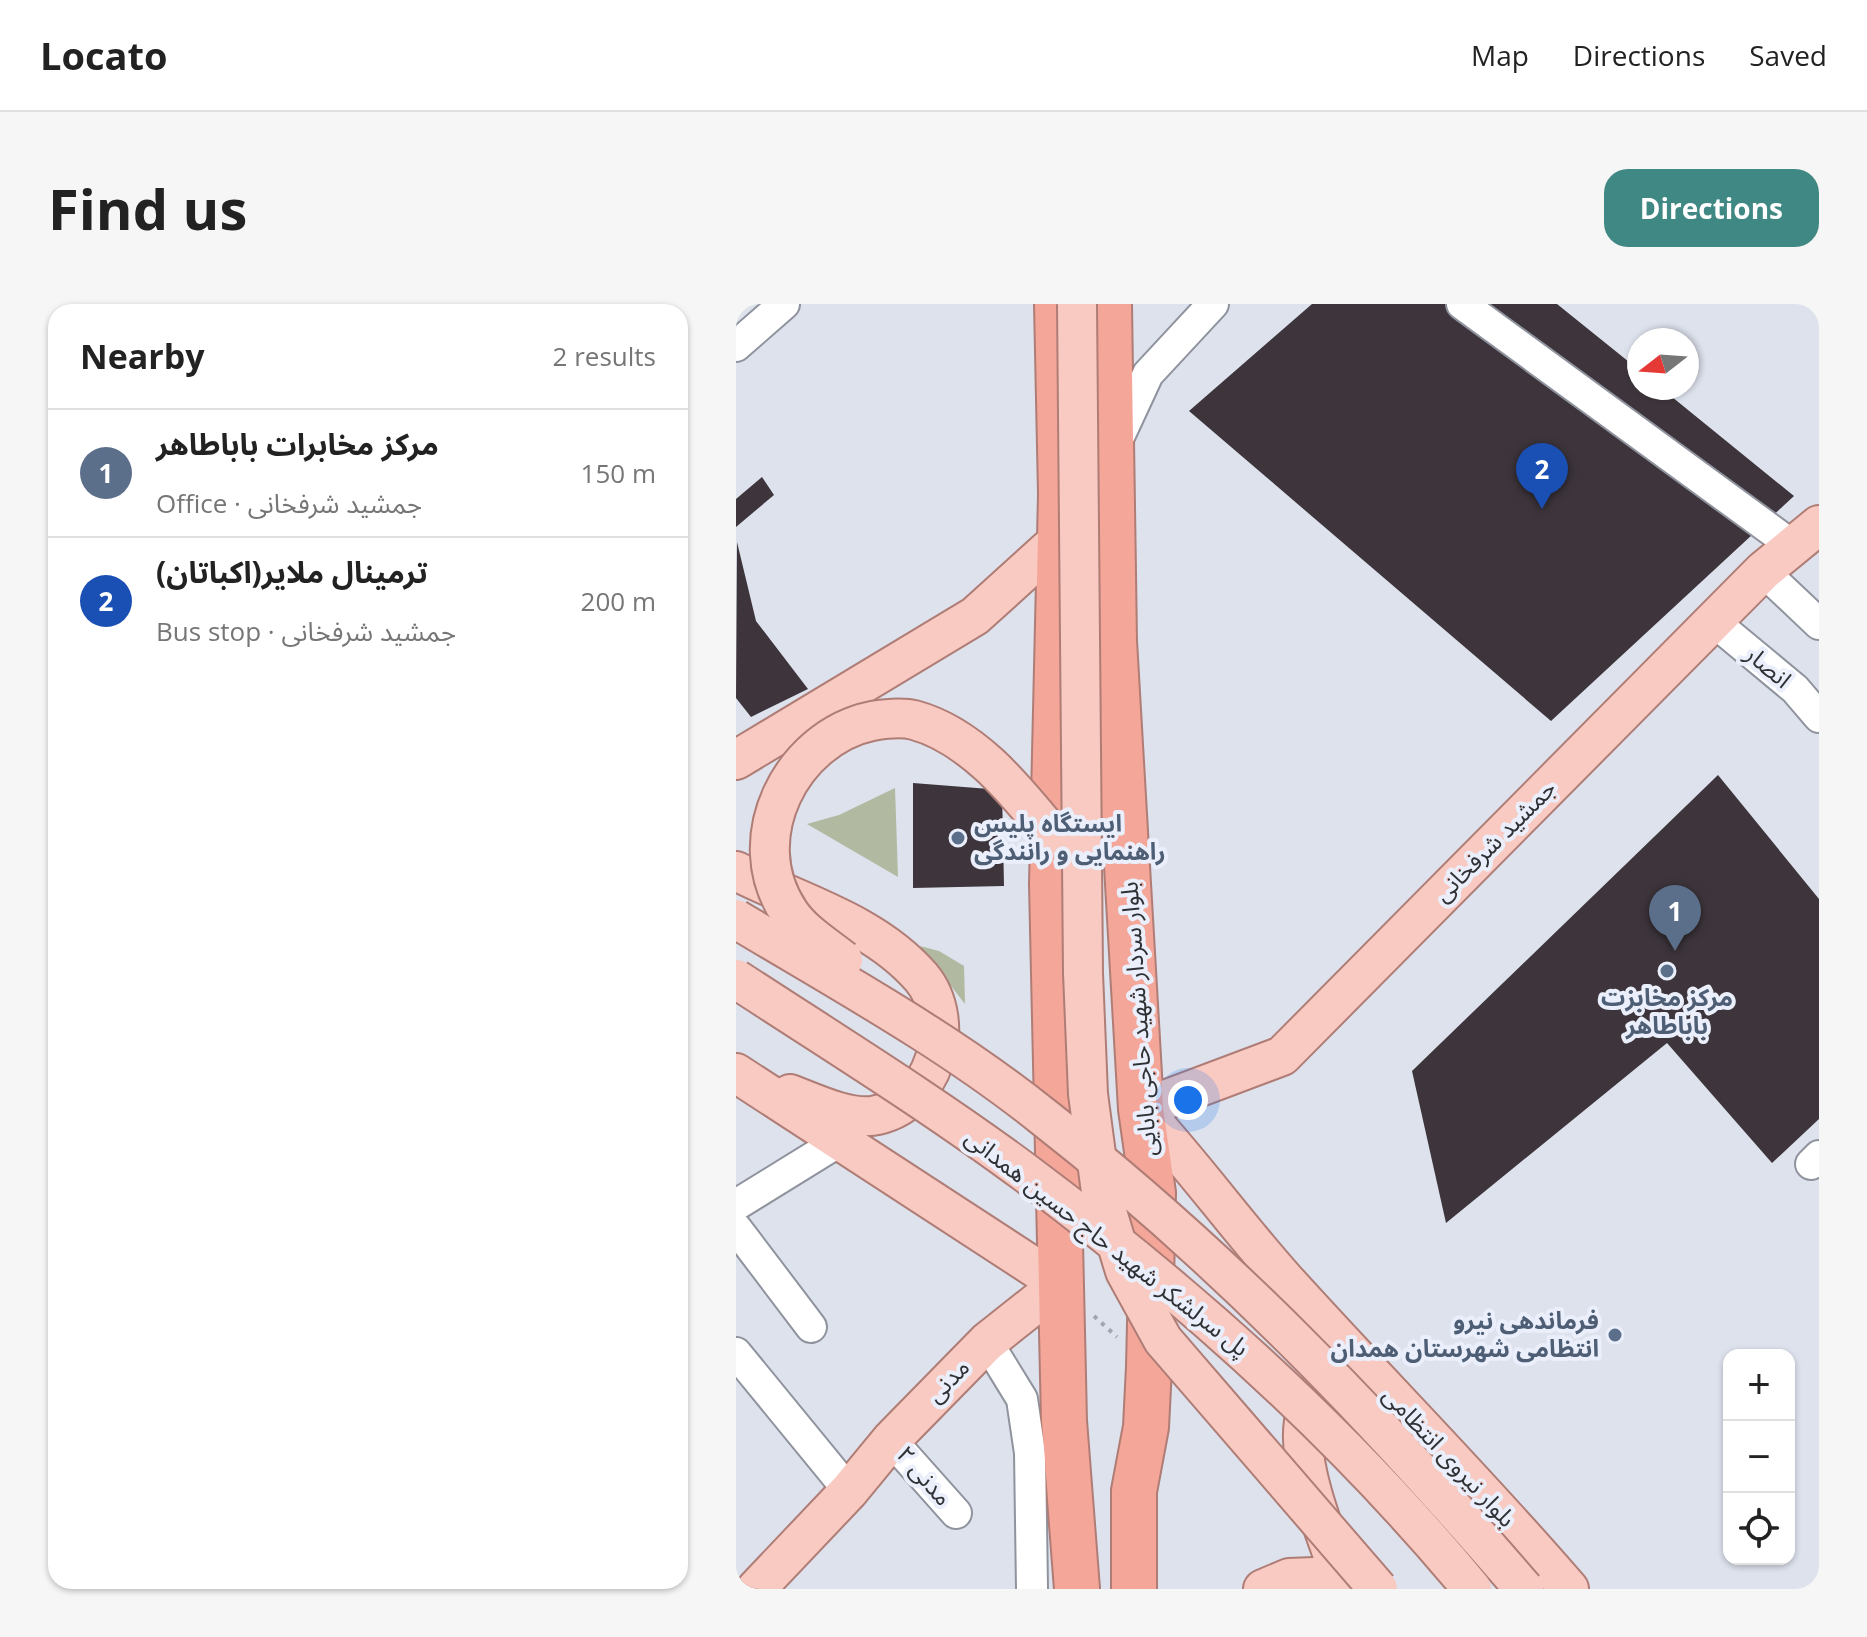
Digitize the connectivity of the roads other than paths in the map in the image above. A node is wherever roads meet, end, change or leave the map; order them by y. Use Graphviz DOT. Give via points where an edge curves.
graph roads {
  1 [pos="784,304"];
  2 [pos="1057,304"];
  3 [pos="1077,304"];
  4 [pos="1109,304"];
  5 [pos="1213,304"];
  6 [pos="1462,304"];
  7 [pos="736,346"];
  8 [pos="1111,455"];
  9 [pos="1806,535"];
  10 [pos="1060,539"];
  11 [pos="1763,571"];
  12 [pos="1713,621"];
  13 [pos="1819,624"];
  14 [pos="1819,717"];
  15 [pos="736,760"];
  16 [pos="1053,836"];
  17 [pos="736,871"];
  18 [pos="736,919"];
  19 [pos="736,979"];
  20 [pos="921,1033"];
  21 [pos="740,1080"];
  22 [pos="1141,1109"];
  23 [pos="838,1142"];
  24 [pos="736,1205"];
  25 [pos="736,1228"];
  26 [pos="1060,1284"];
  27 [pos="811,1327"];
  28 [pos="987,1342"];
  29 [pos="736,1353"];
  30 [pos="1372,1374"];
  31 [pos="891,1440"];
  32 [pos="849,1491"];
  33 [pos="956,1513"];
  34 [pos="1345,1582"];
  35 [pos="736,1584"];
  36 [pos="741,1589"];
  37 [pos="756,1589"];
  38 [pos="1032,1589"];
  39 [pos="1077,1589"];
  40 [pos="1134,1589"];
  41 [pos="1263,1589"];
  42 [pos="1378,1589"];
  43 [pos="1472,1589"];
  44 [pos="1524,1589"];
  45 [pos="1569,1589"];
  1 -- 7 [label="street"];
  2 -- 10 [label="highway"];
  3 -- 42 [label="main road, bridge" via="1083,973 1088,1094 1101,1192 1125,1271 1163,1340"];
  4 -- 8 [label="highway, بلوار سردار شهید حاجی بابایی"];
  5 -- 8 [label="street" via="1148,374"];
  6 -- 9 [label="street"];
  8 -- 22 [label="highway, بلوار سردار شهید حاجی بابایی" via="1114,641"];
  9 -- 11 [label="main road, جمشید شرفخانی"];
  10 -- 15 [label="main road" via="975,616"];
  10 -- 16 [label="highway"];
  11 -- 12 [label="main road, جمشید شرفخانی"];
  11 -- 13 [label="street"];
  12 -- 14 [label="street, انصار" via="1795,689"];
  12 -- 22 [label="main road, جمشید شرفخانی" via="1282,1056"];
  16 -- 20 [label="main road, bridge" via="973,752 912,719 850,726 805,756 776,810 769,844 788,910 808,934 878,985"];
  16 -- 26 [label="highway"];
  17 -- 21 [label="main road" via="890,946 937,1000 941,1026 924,1082 896,1110 870,1116 834,1110"];
  18 -- 20 [label="main road, پل سرلشکر شهید حاج حسین همدانی, bridge"];
  19 -- 43 [label="main road, پل سرلشکر شهید حاج حسین همدانی, bridge" via="1026,1173 1195,1306 1422,1529"];
  20 -- 44 [label="main road, پل سرلشکر شهید حاج حسین همدانی, bridge" via="1041,1114 1241,1285 1422,1470"];
  21 -- 23 [label="main road"];
  22 -- 30 [label="main road, بلوار نیروی انتظامی" via="1197,1169 1231,1219"];
  22 -- 40 [label="highway, بلوار سردار شهید حاجی بابایی" via="1153,1193 1146,1427 1134,1491"];
  23 -- 24 [label="street"];
  23 -- 26 [label="main road"];
  25 -- 27 [label="street"];
  26 -- 28 [label="main road, مدنی"];
  26 -- 39 [label="highway"];
  28 -- 31 [label="main road, مدنی"];
  28 -- 38 [label="street" via="1022,1399 1030,1453"];
  29 -- 32 [label="street"];
  30 -- 34 [label="main road" via="1339,1378 1326,1386 1311,1401 1301,1433 1302,1455"];
  30 -- 45 [label="main road, بلوار نیروی انتظامی"];
  31 -- 32 [label="main road, مدنی"];
  31 -- 33 [label="street, مدنی ۲"];
  32 -- 37 [label="main road, مدنی"];
  34 -- 41 [label="main road" via="1289,1578"];
  35 -- 36 [label="street"];
}
